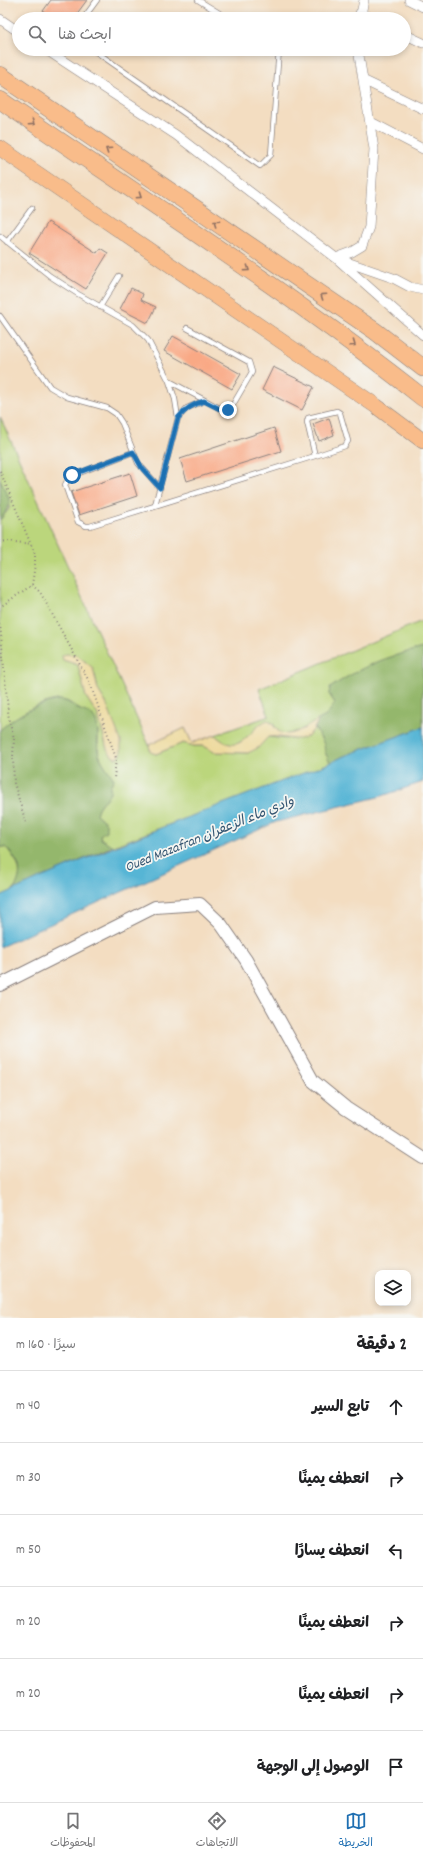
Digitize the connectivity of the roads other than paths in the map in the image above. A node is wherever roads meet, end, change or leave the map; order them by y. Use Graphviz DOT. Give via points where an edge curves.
graph roads {
  1 [pos="96,0"];
  2 [pos="198,0"];
  3 [pos="364,0"];
  4 [pos="409,0"];
  5 [pos="423,7"];
  6 [pos="88,12"];
  7 [pos="218,12"];
  8 [pos="361,12"];
  9 [pos="0,19"];
  10 [pos="12,27"];
  11 [pos="411,37"];
  12 [pos="423,43"];
  13 [pos="65,56"];
  14 [pos="102,56"];
  15 [pos="278,56"];
  16 [pos="359,56"];
  17 [pos="0,76"];
  18 [pos="363,80"];
  19 [pos="0,100"];
  20 [pos="423,109"];
  21 [pos="370,122"];
  22 [pos="0,148"];
  23 [pos="423,149"];
  24 [pos="32,208"];
  25 [pos="0,236"];
  26 [pos="7,242"];
  27 [pos="336,258"];
  28 [pos="119,276"];
  29 [pos="423,290"];
  30 [pos="100,307"];
  31 [pos="0,316"];
  32 [pos="187,328"];
  33 [pos="423,335"];
  34 [pos="423,368"];
  35 [pos="169,381"];
  36 [pos="423,398"];
  37 [pos="204,401"];
  38 [pos="178,418"];
  39 [pos="423,441"];
  40 [pos="133,452"];
  41 [pos="315,456"];
  42 [pos="160,488"];
  43 [pos="155,505"];
  44 [pos="0,984"];
  45 [pos="423,1158"];
  1 -- 6 [label="lane"];
  2 -- 7 [label="lane"];
  3 -- 8 [label="street"];
  4 -- 5 [label="street"];
  9 -- 10 [label="street"];
  11 -- 12 [label="street"];
  13 -- 27 [label="street" via="176,135"];
  14 -- 15 [label="lane" via="260,166 271,155"];
  16 -- 18 [label="street"];
  34 -- 17 [label="highway, one-way" via="368,327"];
  18 -- 20 [label="street"];
  18 -- 21 [label="street"];
  19 -- 36 [label="highway, one-way" via="368,354"];
  21 -- 23 [label="street"];
  21 -- 27 [label="street" via="374,149 369,227 362,246"];
  22 -- 39 [label="main road"];
  24 -- 26 [label="lane"];
  25 -- 26 [label="lane"];
  26 -- 30 [label="lane" via="50,276"];
  27 -- 29 [label="street"];
  27 -- 33 [label="street"];
  28 -- 30 [label="lane"];
  30 -- 35 [label="lane" via="141,332 148,340"];
  31 -- 40 [label="lane" via="50,387 67,397 107,408 116,414 122,422"];
  32 -- 37 [label="lane" via="249,362 252,368 230,409 222,410"];
  35 -- 37 [label="lane"];
  35 -- 38 [label="lane"];
  37 -- 38 [label="lane" via="187,408"];
  38 -- 42 [label="lane"];
  40 -- 42 [label="lane" via="142,468"];
  40 -- 43 [label="lane" via="69,477 65,485 78,522 90,526"];
  41 -- 41 [label="lane" via="308,418 337,411 340,413 348,443"];
  41 -- 43 [label="lane"];
  42 -- 43 [label="lane"];
  44 -- 45 [label="street" via="155,907 200,904 221,924 246,960 313,1081 346,1108"];
}
